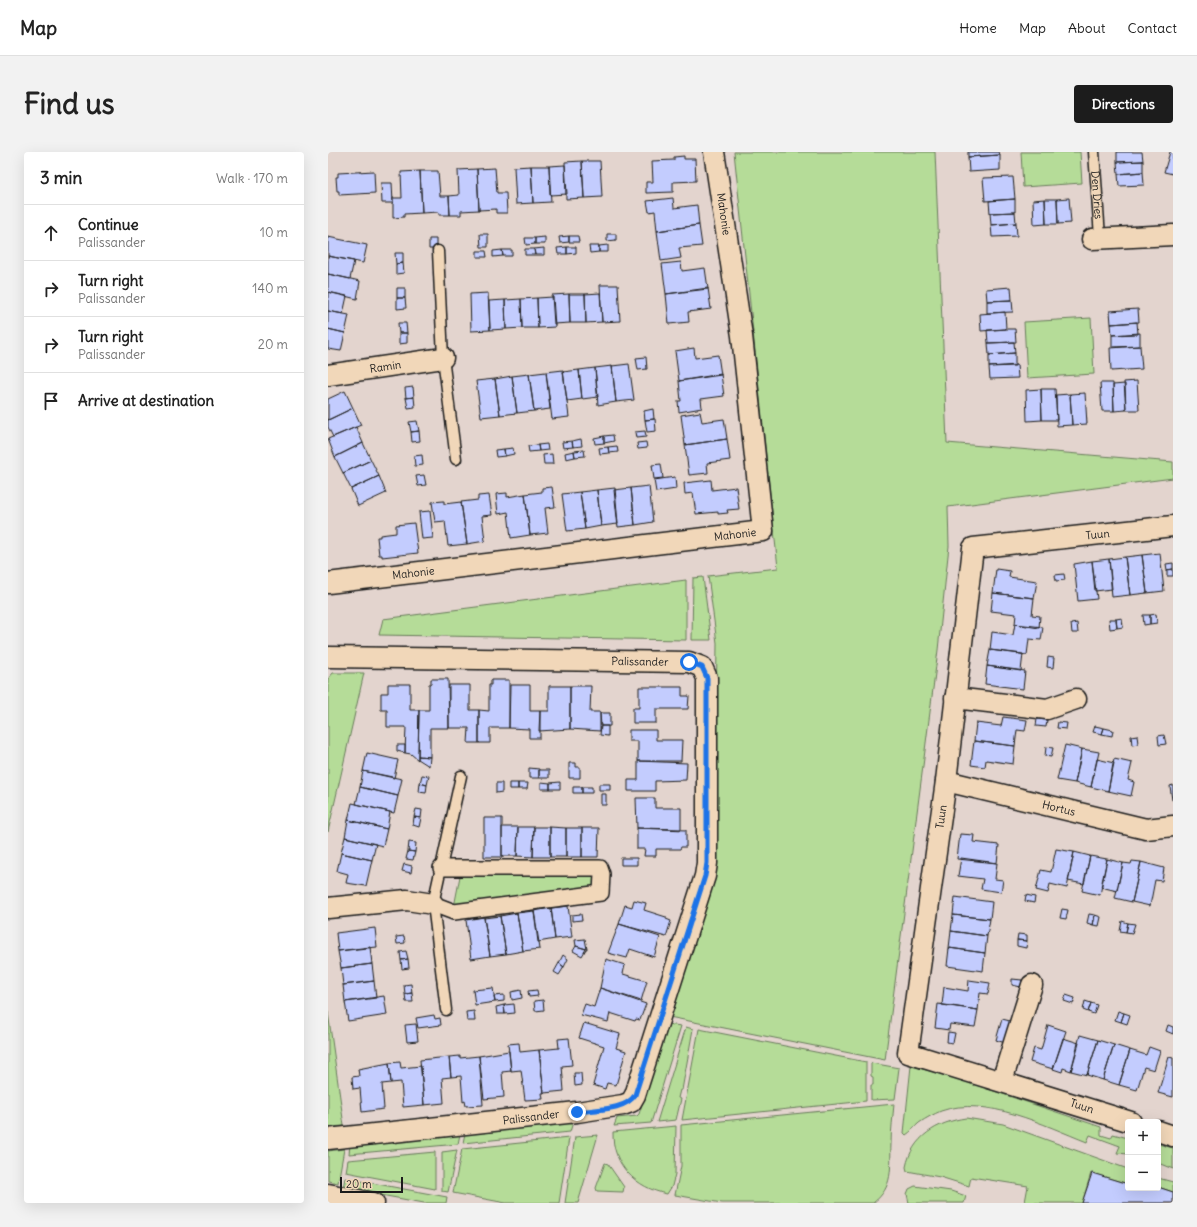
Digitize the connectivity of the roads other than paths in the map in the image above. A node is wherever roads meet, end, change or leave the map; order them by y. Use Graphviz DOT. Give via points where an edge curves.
graph roads {
  1 [pos="714,152"];
  2 [pos="1094,152"];
  3 [pos="1173,235"];
  4 [pos="1096,238"];
  5 [pos="438,251"];
  6 [pos="443,358"];
  7 [pos="328,375"];
  8 [pos="456,459"];
  9 [pos="1173,526"];
  10 [pos="328,583"];
  11 [pos="328,657"];
  12 [pos="955,698"];
  13 [pos="1076,699"];
  14 [pos="461,776"];
  15 [pos="946,781"];
  16 [pos="1173,826"];
  17 [pos="441,868"];
  18 [pos="433,904"];
  19 [pos="328,908"];
  20 [pos="1032,985"];
  21 [pos="446,1010"];
  22 [pos="1002,1081"];
  23 [pos="1125,1120"];
  24 [pos="1161,1132"];
  25 [pos="1173,1136"];
  26 [pos="328,1139"];
  27 [pos="328,1194"];
  28 [pos="374,1203"];
  1 -- 10 [label="street, Mahonie" via="742,336 763,531"];
  2 -- 4 [label="lane, Den Dries"];
  3 -- 4 [label="street, Den Dries"];
  5 -- 6 [label="lane"];
  6 -- 7 [label="street, Ramin"];
  6 -- 8 [label="lane"];
  9 -- 12 [label="street, Tuun" via="973,548"];
  11 -- 26 [label="street, Palissander" via="689,662 702,667 707,678 705,876 631,1102 577,1112"];
  12 -- 13 [label="street" via="1047,709"];
  12 -- 15 [label="street, Tuun"];
  14 -- 17 [label="lane"];
  15 -- 16 [label="street, Hortus" via="1146,829"];
  15 -- 22 [label="street, Tuun" via="908,1053"];
  17 -- 18 [label="lane"];
  17 -- 18 [label="street" via="600,868 601,893 454,912"];
  18 -- 19 [label="street" via="407,900"];
  18 -- 21 [label="lane"];
  20 -- 22 [label="street"];
  22 -- 23 [label="street, Tuun"];
  24 -- 25 [label="street"];
  27 -- 28 [label="street"];
}
